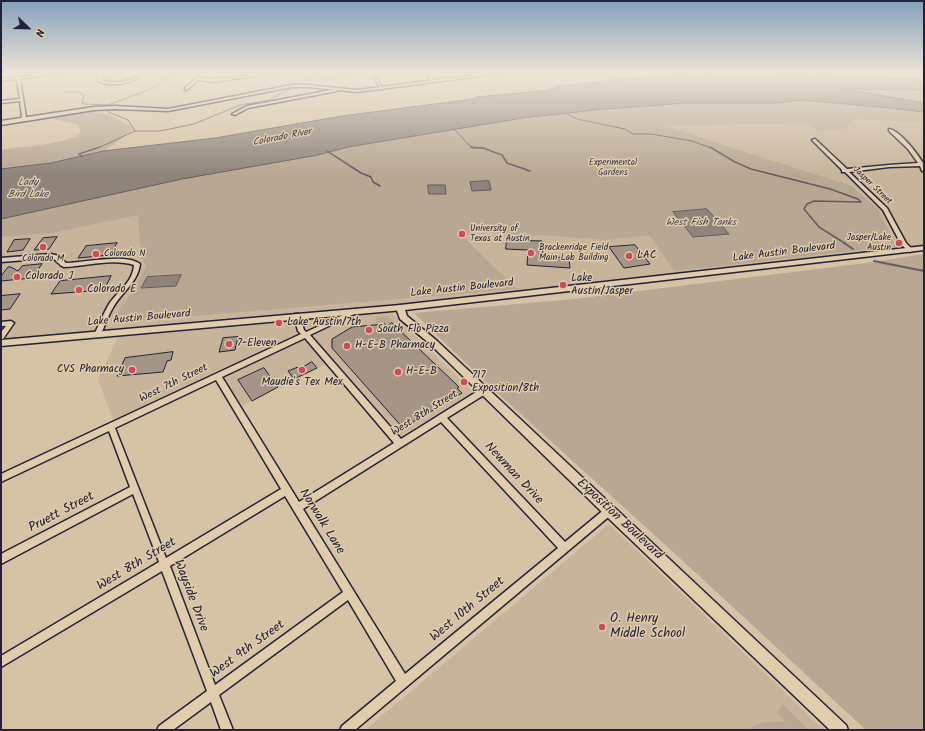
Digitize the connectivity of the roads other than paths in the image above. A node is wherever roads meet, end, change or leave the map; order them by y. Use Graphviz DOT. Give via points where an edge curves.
graph roads {
  1 [pos="22,107"];
  2 [pos="183,107"];
  3 [pos="251,107"];
  4 [pos="234,114"];
  5 [pos="22,120"];
  6 [pos="1,123"];
  7 [pos="890,130"];
  8 [pos="814,140"];
  9 [pos="923,165"];
  10 [pos="924,170"];
  11 [pos="844,171"];
  12 [pos="924,248"];
  13 [pos="910,250"];
  14 [pos="1,260"];
  15 [pos="400,308"];
  16 [pos="357,311"];
  17 [pos="297,316"];
  18 [pos="1,324"];
  19 [pos="97,334"];
  20 [pos="306,334"];
  21 [pos="1,337"];
  22 [pos="1,343"];
  23 [pos="217,376"];
  24 [pos="484,391"];
  25 [pos="442,417"];
  26 [pos="111,427"];
  27 [pos="400,444"];
  28 [pos="1,478"];
  29 [pos="135,489"];
  30 [pos="286,491"];
  31 [pos="297,508"];
  32 [pos="609,511"];
  33 [pos="564,548"];
  34 [pos="1,559"];
  35 [pos="164,564"];
  36 [pos="349,593"];
  37 [pos="1,662"];
  38 [pos="403,682"];
  39 [pos="212,694"];
  40 [pos="163,730"];
  41 [pos="227,730"];
  42 [pos="346,730"];
  43 [pos="841,730"];
  1 -- 5 [label="street"];
  2 -- 5 [label="street" via="148,111 98,108"];
  3 -- 4 [label="street"];
  5 -- 6 [label="street"];
  7 -- 9 [label="street"];
  8 -- 11 [label="street, Jasper Street"];
  9 -- 10 [label="street"];
  9 -- 11 [label="street"];
  11 -- 13 [label="street, Jasper Street" via="885,209"];
  12 -- 13 [label="street, Lake Austin Boulevard"];
  13 -- 15 [label="street, Lake Austin Boulevard"];
  14 -- 19 [label="street" via="51,256 57,257 64,265 123,260 137,264 137,269 111,306"];
  15 -- 16 [label="main road, Lake Austin Boulevard"];
  15 -- 24 [label="street, Exposition Boulevard" via="403,317"];
  16 -- 17 [label="main road, Lake Austin Boulevard"];
  16 -- 20 [label="street, West 7th Street"];
  17 -- 19 [label="main road, Lake Austin Boulevard"];
  17 -- 20 [label="street" via="301,331"];
  18 -- 21 [label="street" via="11,323"];
  19 -- 22 [label="main road, Lake Austin Boulevard"];
  20 -- 23 [label="street, West 7th Street"];
  20 -- 27 [label="street"];
  23 -- 26 [label="street, West 7th Street"];
  23 -- 30 [label="street, Norwalk Lane"];
  24 -- 25 [label="street, West 8th Street"];
  24 -- 32 [label="street, Exposition Boulevard"];
  25 -- 27 [label="street, West 8th Street"];
  25 -- 33 [label="street, Newman Drive"];
  26 -- 28 [label="street, West 7th Street"];
  26 -- 29 [label="street, Wayside Drive"];
  27 -- 31 [label="street, West 8th Street"];
  29 -- 34 [label="street, Pruett Street"];
  29 -- 35 [label="street, Wayside Drive"];
  30 -- 31 [label="street, Norwalk Lane"];
  30 -- 35 [label="street, West 8th Street"];
  31 -- 36 [label="street, Norwalk Lane"];
  32 -- 33 [label="street, West 10th Street"];
  32 -- 43 [label="street, Exposition Boulevard"];
  33 -- 38 [label="street, West 10th Street"];
  35 -- 37 [label="street, West 8th Street"];
  35 -- 39 [label="street, Wayside Drive"];
  36 -- 38 [label="street, Norwalk Lane"];
  36 -- 39 [label="street, West 9th Street"];
  38 -- 42 [label="street, West 10th Street"];
  39 -- 40 [label="street, West 9th Street"];
  39 -- 41 [label="street, Wayside Drive"];
}
